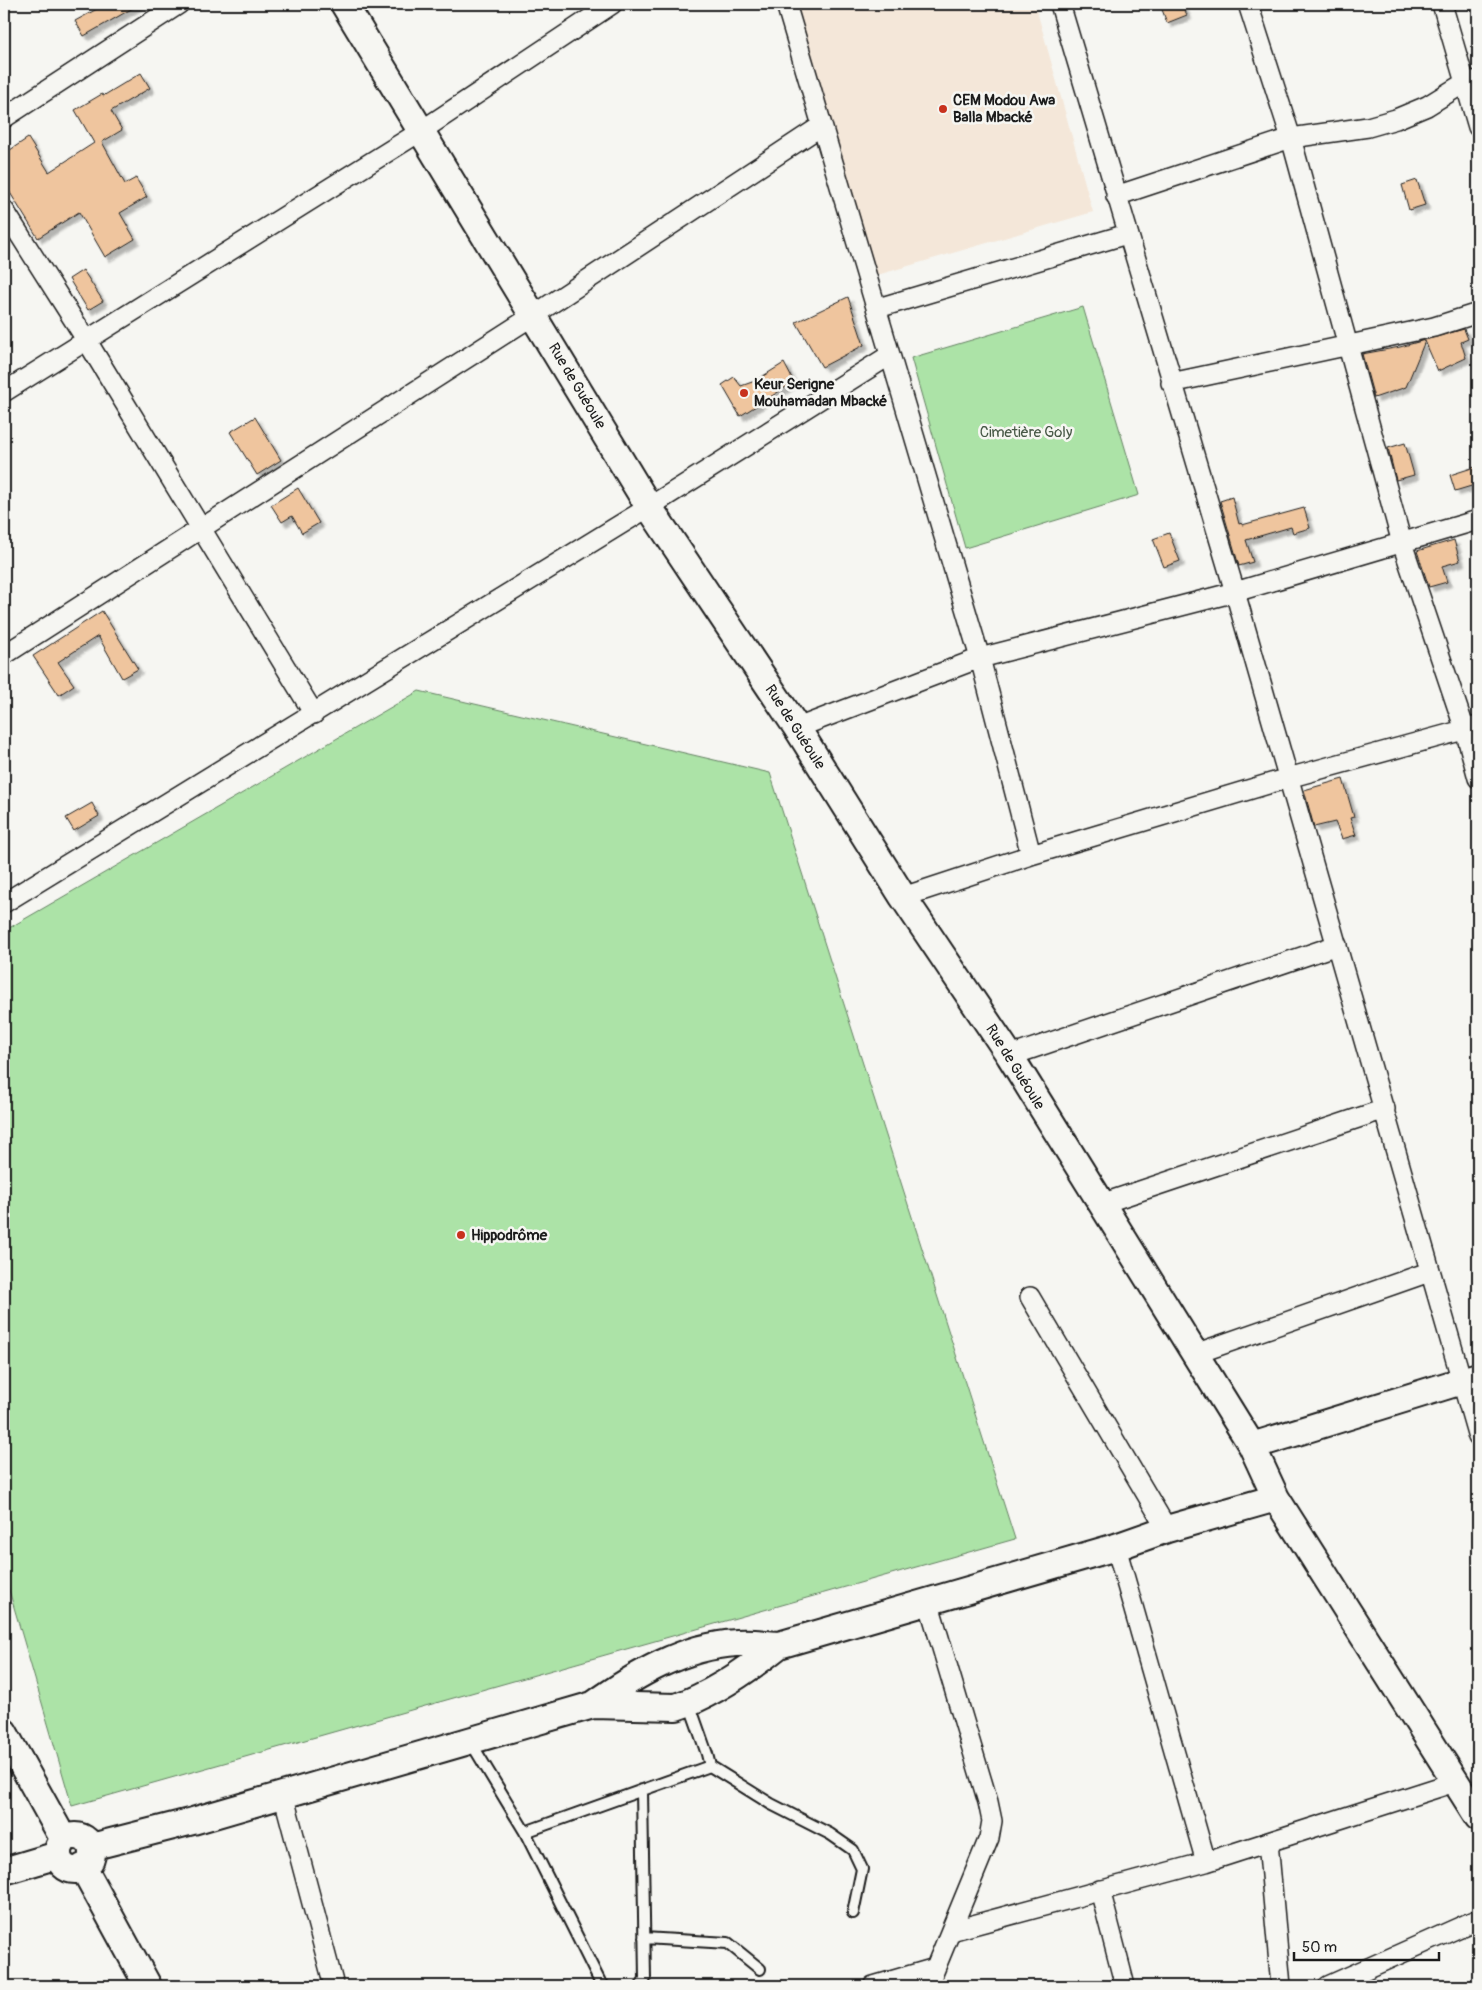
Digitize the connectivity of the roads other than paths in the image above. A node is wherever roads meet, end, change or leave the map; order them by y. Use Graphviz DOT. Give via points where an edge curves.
graph roads {
  1 [pos="179,4"];
  2 [pos="344,4"];
  3 [pos="612,4"];
  4 [pos="786,4"];
  5 [pos="1060,4"];
  6 [pos="1248,4"];
  7 [pos="1442,4"];
  8 [pos="1471,81"];
  9 [pos="4,118"];
  10 [pos="821,126"];
  11 [pos="1478,127"];
  12 [pos="421,131"];
  13 [pos="1291,138"];
  14 [pos="1116,196"];
  15 [pos="4,210"];
  16 [pos="1127,234"];
  17 [pos="878,308"];
  18 [pos="1478,313"];
  19 [pos="534,315"];
  20 [pos="87,341"];
  21 [pos="1348,346"];
  22 [pos="890,355"];
  23 [pos="1171,383"];
  24 [pos="4,392"];
  25 [pos="649,507"];
  26 [pos="1478,520"];
  27 [pos="201,529"];
  28 [pos="1402,543"];
  29 [pos="1235,592"];
  30 [pos="4,654"];
  31 [pos="980,658"];
  32 [pos="314,714"];
  33 [pos="797,728"];
  34 [pos="1471,728"];
  35 [pos="1288,778"];
  36 [pos="1478,778"];
  37 [pos="1031,855"];
  38 [pos="903,897"];
  39 [pos="4,904"];
  40 [pos="1337,945"];
  41 [pos="1010,1056"];
  42 [pos="1385,1110"];
  43 [pos="1101,1204"];
  44 [pos="1429,1272"];
  45 [pos="1030,1297"];
  46 [pos="1195,1354"];
  47 [pos="1470,1379"];
  48 [pos="1478,1437"];
  49 [pos="1252,1446"];
  50 [pos="1276,1498"];
  51 [pos="1167,1529"];
  52 [pos="1116,1547"];
  53 [pos="928,1602"];
  54 [pos="779,1645"];
  55 [pos="689,1703"];
  56 [pos="593,1705"];
  57 [pos="4,1732"];
  58 [pos="470,1740"];
  59 [pos="710,1766"];
  60 [pos="1456,1782"];
  61 [pos="642,1790"];
  62 [pos="283,1794"];
  63 [pos="1478,1817"];
  64 [pos="525,1832"];
  65 [pos="1268,1842"];
  66 [pos="61,1848"];
  67 [pos="87,1857"];
  68 [pos="1206,1862"];
  69 [pos="4,1872"];
  70 [pos="1100,1890"];
  71 [pos="853,1913"];
  72 [pos="1478,1919"];
  73 [pos="951,1931"];
  74 [pos="644,1938"];
  75 [pos="935,1968"];
  76 [pos="760,1969"];
  77 [pos="148,1986"];
  78 [pos="334,1986"];
  79 [pos="604,1986"];
  80 [pos="641,1986"];
  81 [pos="873,1986"];
  82 [pos="928,1986"];
  83 [pos="1125,1986"];
  84 [pos="1281,1986"];
  85 [pos="1328,1986"];
  1 -- 9 [label="street"];
  2 -- 12 [label="main road, Rue de Guéoule"];
  3 -- 12 [label="street"];
  4 -- 10 [label="street"];
  5 -- 14 [label="street"];
  6 -- 13 [label="street"];
  7 -- 8 [label="street"];
  8 -- 11 [label="street"];
  8 -- 13 [label="street" via="1396,119 1368,127"];
  10 -- 17 [label="street"];
  10 -- 19 [label="street"];
  12 -- 19 [label="main road, Rue de Guéoule"];
  12 -- 20 [label="street"];
  13 -- 14 [label="street"];
  13 -- 21 [label="street"];
  14 -- 16 [label="street"];
  15 -- 20 [label="street"];
  16 -- 17 [label="street"];
  16 -- 23 [label="street"];
  17 -- 22 [label="street"];
  18 -- 21 [label="street" via="1434,327"];
  19 -- 25 [label="main road, Rue de Guéoule"];
  19 -- 27 [label="street"];
  20 -- 24 [label="street"];
  20 -- 27 [label="street"];
  21 -- 23 [label="street"];
  21 -- 28 [label="street"];
  22 -- 25 [label="street"];
  22 -- 31 [label="street"];
  23 -- 29 [label="street"];
  25 -- 32 [label="street"];
  25 -- 33 [label="main road, Rue de Guéoule"];
  26 -- 28 [label="street"];
  27 -- 30 [label="street"];
  27 -- 32 [label="street"];
  28 -- 29 [label="street"];
  28 -- 34 [label="street"];
  29 -- 31 [label="street"];
  29 -- 35 [label="street"];
  31 -- 33 [label="street"];
  31 -- 37 [label="street"];
  32 -- 39 [label="street"];
  33 -- 38 [label="main road, Rue de Guéoule"];
  34 -- 35 [label="street"];
  34 -- 36 [label="street"];
  35 -- 37 [label="street"];
  35 -- 40 [label="street"];
  37 -- 38 [label="street"];
  38 -- 41 [label="main road, Rue de Guéoule"];
  40 -- 41 [label="street"];
  40 -- 42 [label="street"];
  41 -- 43 [label="main road, Rue de Guéoule"];
  42 -- 43 [label="street"];
  42 -- 44 [label="street"];
  43 -- 46 [label="main road, Rue de Guéoule"];
  44 -- 46 [label="street"];
  44 -- 47 [label="street"];
  45 -- 51 [label="street"];
  46 -- 49 [label="main road, Rue de Guéoule"];
  47 -- 48 [label="street"];
  47 -- 49 [label="main road"];
  49 -- 50 [label="main road, Rue de Guéoule"];
  50 -- 51 [label="main road"];
  50 -- 60 [label="main road, Rue de Guéoule"];
  51 -- 52 [label="main road"];
  52 -- 53 [label="main road"];
  52 -- 68 [label="street"];
  53 -- 54 [label="main road"];
  53 -- 73 [label="street" via="992,1821 989,1838"];
  54 -- 55 [label="main road"];
  54 -- 56 [label="main road" via="737,1643 687,1653 640,1674"];
  55 -- 56 [label="main road" via="676,1707"];
  55 -- 59 [label="lane"];
  56 -- 58 [label="main road"];
  57 -- 66 [label="main road"];
  58 -- 62 [label="main road"];
  58 -- 64 [label="lane"];
  59 -- 61 [label="lane"];
  59 -- 71 [label="lane" via="854,1850 862,1869"];
  60 -- 63 [label="main road, Rue de Guéoule"];
  60 -- 65 [label="street"];
  61 -- 64 [label="lane"];
  61 -- 74 [label="lane"];
  62 -- 67 [label="main road"];
  62 -- 78 [label="street"];
  64 -- 79 [label="lane"];
  65 -- 68 [label="street"];
  65 -- 84 [label="street"];
  66 -- 67 [label="main road" via="63,1865 67,1868 78,1870"];
  66 -- 69 [label="main road"];
  67 -- 77 [label="main road"];
  68 -- 70 [label="street"];
  70 -- 73 [label="street"];
  70 -- 83 [label="street"];
  72 -- 85 [label="street"];
  73 -- 75 [label="street"];
  74 -- 76 [label="lane" via="728,1943"];
  74 -- 80 [label="lane" via="645,1979"];
  75 -- 81 [label="street"];
  75 -- 82 [label="street"];
}
